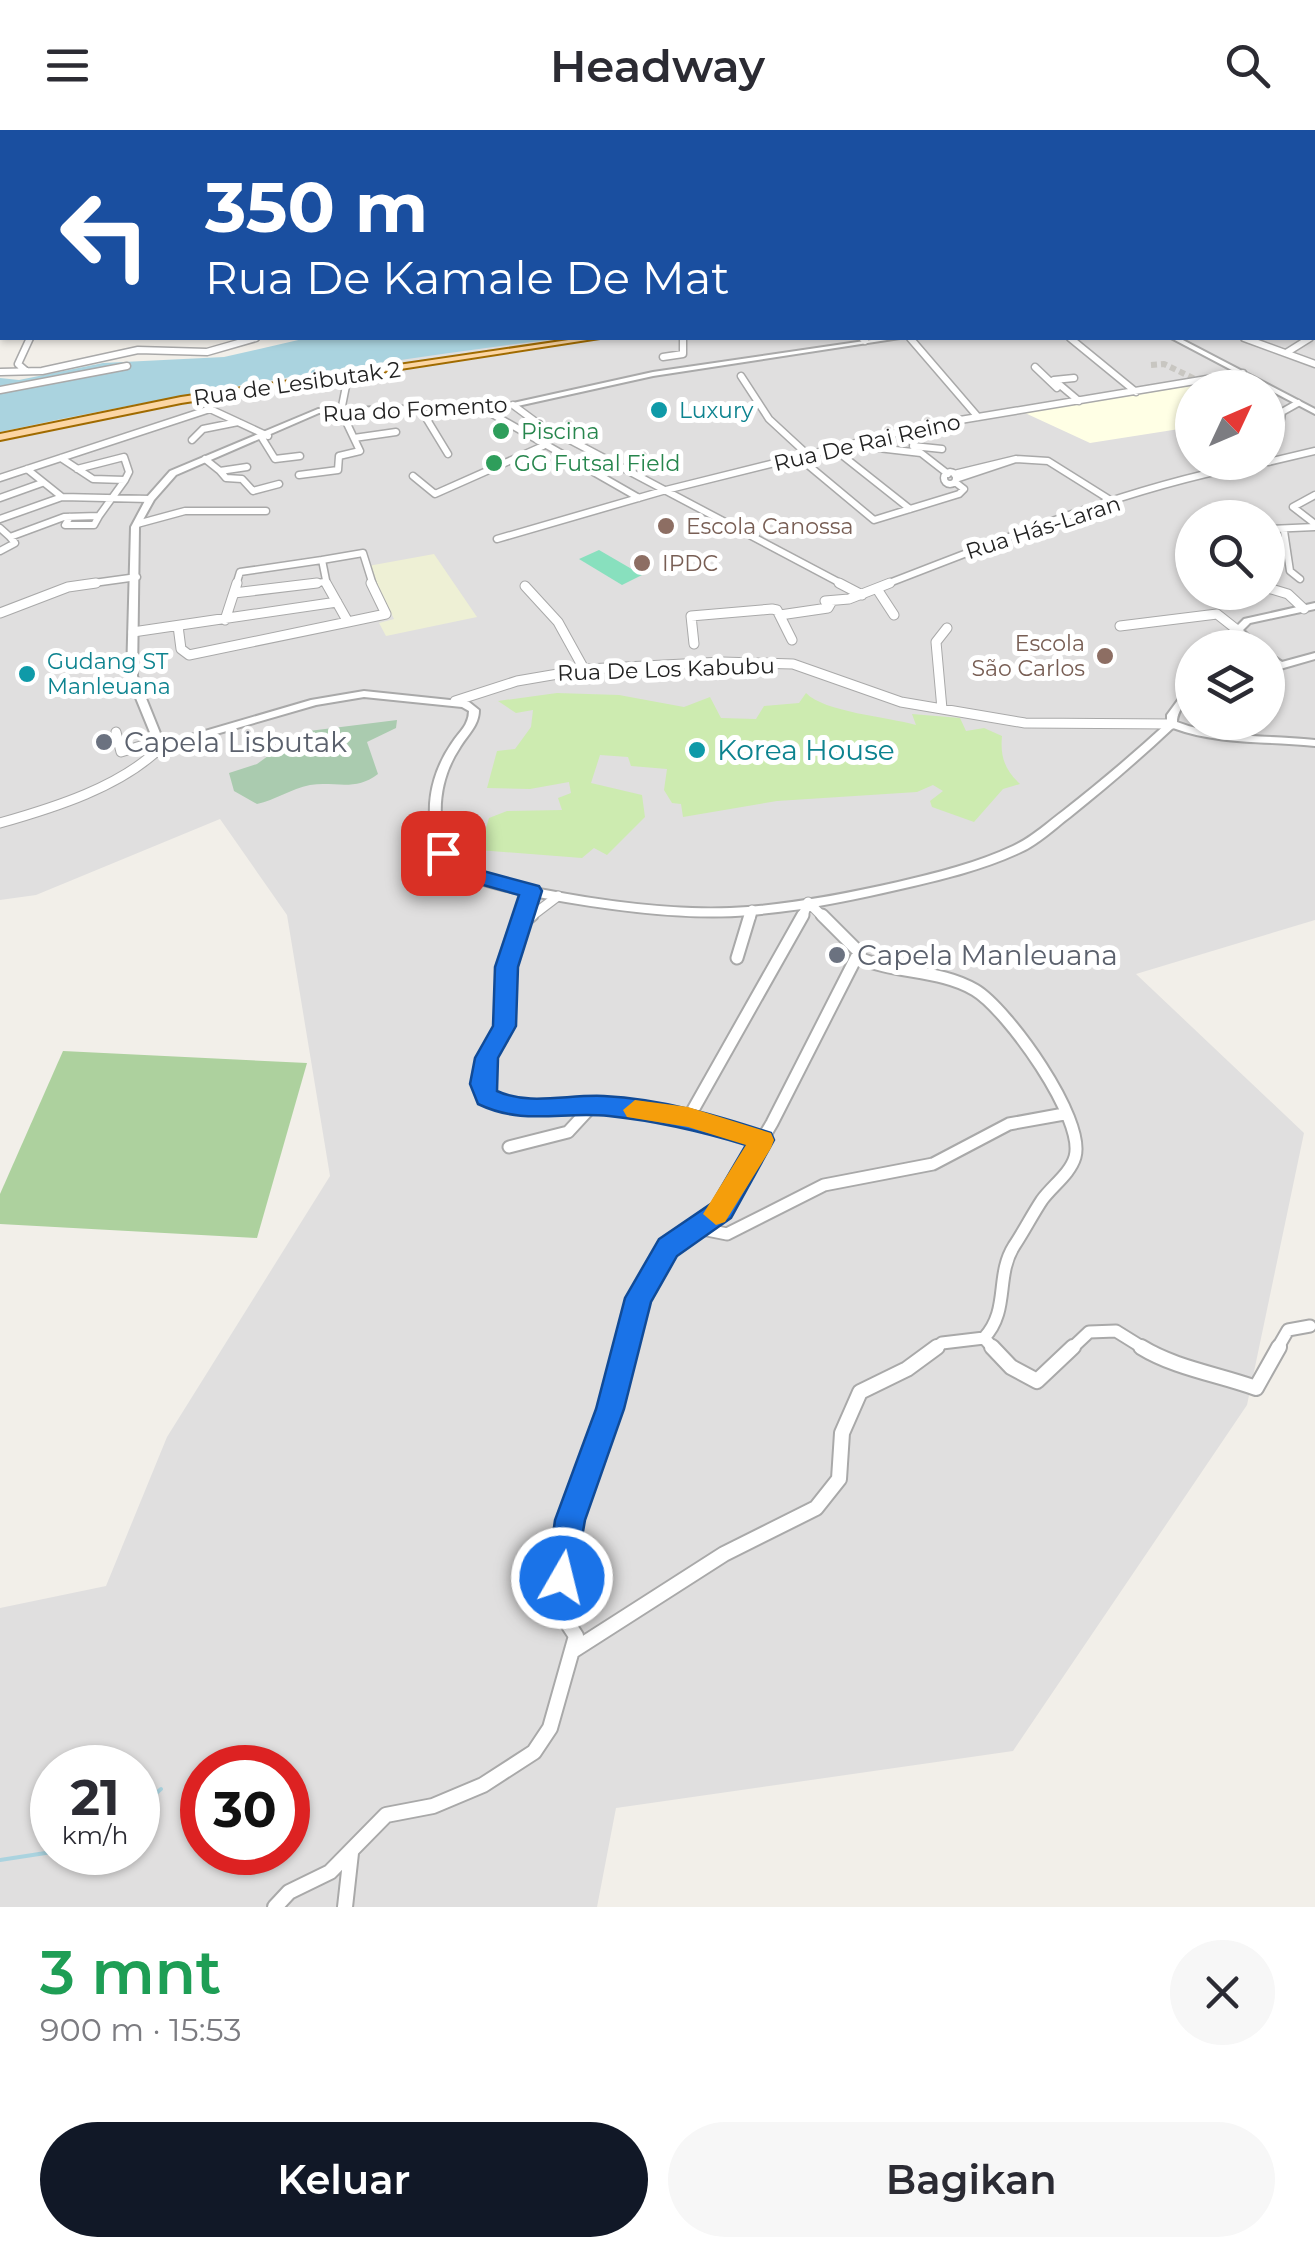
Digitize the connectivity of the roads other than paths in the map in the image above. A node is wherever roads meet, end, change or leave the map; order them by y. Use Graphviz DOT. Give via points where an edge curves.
graph roads {
  1 [pos="29,340"];
  2 [pos="224,340"];
  3 [pos="250,340"];
  4 [pos="583,340"];
  5 [pos="682,340"];
  6 [pos="858,340"];
  7 [pos="912,340"];
  8 [pos="1072,340"];
  9 [pos="1179,340"];
  10 [pos="1250,340"];
  11 [pos="1262,340"];
  12 [pos="1305,340"];
  13 [pos="1258,343"];
  14 [pos="224,348"];
  15 [pos="1286,354"];
  16 [pos="663,357"];
  17 [pos="1315,364"];
  18 [pos="127,366"];
  19 [pos="1034,367"];
  20 [pos="1237,370"];
  21 [pos="0,373"];
  22 [pos="20,373"];
  23 [pos="348,376"];
  24 [pos="741,376"];
  25 [pos="1074,378"];
  26 [pos="28,385"];
  27 [pos="1175,385"];
  28 [pos="0,390"];
  29 [pos="1136,392"];
  30 [pos="1285,395"];
  31 [pos="1075,402"];
  32 [pos="1298,402"];
  33 [pos="513,404"];
  34 [pos="480,407"];
  35 [pos="420,408"];
  36 [pos="1285,410"];
  37 [pos="341,411"];
  38 [pos="1315,412"];
  39 [pos="978,416"];
  40 [pos="238,422"];
  41 [pos="396,432"];
  42 [pos="0,436"];
  43 [pos="265,437"];
  44 [pos="354,438"];
  45 [pos="192,440"];
  46 [pos="543,446"];
  47 [pos="882,448"];
  48 [pos="942,449"];
  49 [pos="838,452"];
  50 [pos="1315,452"];
  51 [pos="448,454"];
  52 [pos="808,455"];
  53 [pos="300,456"];
  54 [pos="61,458"];
  55 [pos="1285,458"];
  56 [pos="205,459"];
  57 [pos="247,467"];
  58 [pos="27,469"];
  59 [pos="77,469"];
  60 [pos="220,471"];
  61 [pos="299,475"];
  62 [pos="413,476"];
  63 [pos="954,477"];
  64 [pos="0,478"];
  65 [pos="125,480"];
  66 [pos="1182,480"];
  67 [pos="42,483"];
  68 [pos="279,484"];
  69 [pos="666,490"];
  70 [pos="1315,495"];
  71 [pos="62,497"];
  72 [pos="0,498"];
  73 [pos="111,498"];
  74 [pos="640,498"];
  75 [pos="150,499"];
  76 [pos="1114,503"];
  77 [pos="910,509"];
  78 [pos="266,511"];
  79 [pos="0,519"];
  80 [pos="137,524"];
  81 [pos="1315,526"];
  82 [pos="0,528"];
  83 [pos="1285,531"];
  84 [pos="10,537"];
  85 [pos="497,538"];
  86 [pos="1285,540"];
  87 [pos="1286,548"];
  88 [pos="0,551"];
  89 [pos="322,560"];
  90 [pos="138,577"];
  91 [pos="1300,579"];
  92 [pos="325,582"];
  93 [pos="525,586"];
  94 [pos="877,589"];
  95 [pos="1285,593"];
  96 [pos="234,594"];
  97 [pos="862,594"];
  98 [pos="337,602"];
  99 [pos="1310,607"];
  100 [pos="0,613"];
  101 [pos="780,615"];
  102 [pos="894,615"];
  103 [pos="225,620"];
  104 [pos="348,622"];
  105 [pos="178,626"];
  106 [pos="1120,626"];
  107 [pos="947,628"];
  108 [pos="1236,628"];
  109 [pos="133,632"];
  110 [pos="792,640"];
  111 [pos="694,644"];
  112 [pos="1315,656"];
  113 [pos="1285,665"];
  114 [pos="584,669"];
  115 [pos="455,701"];
  116 [pos="942,709"];
  117 [pos="1175,711"];
  118 [pos="1172,724"];
  119 [pos="116,732"];
  120 [pos="1315,743"];
  121 [pos="161,744"];
  122 [pos="0,822"];
  123 [pos="531,891"];
  124 [pos="558,896"];
  125 [pos="808,902"];
  126 [pos="752,910"];
  127 [pos="520,925"];
  128 [pos="858,957"];
  129 [pos="737,958"];
  130 [pos="592,1106"];
  131 [pos="1064,1114"];
  132 [pos="688,1117"];
  133 [pos="762,1140"];
  134 [pos="509,1147"];
  135 [pos="698,1228"];
  136 [pos="1310,1326"];
  137 [pos="984,1338"];
  138 [pos="574,1650"];
  139 [pos="351,1852"];
  140 [pos="275,1907"];
  141 [pos="345,1907"];
  1 -- 22 [label="street" via="18,365 28,369"];
  2 -- 14 [label="street"];
  3 -- 14 [label="street"];
  4 -- 23 [label="main road, Rua de Lesibutak 2"];
  5 -- 16 [label="street" via="683,354"];
  6 -- 33 [label="street, Rua do Fomento"];
  7 -- 39 [label="street"];
  8 -- 29 [label="street"];
  9 -- 20 [label="street"];
  10 -- 13 [label="street"];
  11 -- 13 [label="street"];
  12 -- 15 [label="street"];
  13 -- 15 [label="street"];
  14 -- 22 [label="street" via="191,354 129,350"];
  15 -- 17 [label="street"];
  18 -- 26 [label="street"];
  19 -- 31 [label="street"];
  21 -- 22 [label="street"];
  21 -- 26 [label="street"];
  23 -- 37 [label="street"];
  23 -- 42 [label="main road, Rua de Lesibutak 2"];
  24 -- 52 [label="street" via="769,419"];
  25 -- 31 [label="street" via="1054,380"];
  26 -- 28 [label="street"];
  27 -- 29 [label="street, Rua De Rai Reino"];
  29 -- 31 [label="street, Rua De Rai Reino"];
  30 -- 32 [label="street"];
  31 -- 39 [label="street, Rua De Rai Reino"];
  32 -- 36 [label="street"];
  32 -- 38 [label="street"];
  33 -- 34 [label="street, Rua do Fomento"];
  33 -- 69 [label="street"];
  34 -- 35 [label="street, Rua do Fomento"];
  34 -- 46 [label="street"];
  35 -- 37 [label="street, Rua do Fomento"];
  35 -- 51 [label="street"];
  37 -- 43 [label="street, Rua do Fomento" via="318,411"];
  37 -- 44 [label="street"];
  39 -- 52 [label="street, Rua De Rai Reino"];
  40 -- 43 [label="street"];
  40 -- 45 [label="street" via="203,429"];
  40 -- 54 [label="street" via="210,409"];
  41 -- 44 [label="street"];
  43 -- 53 [label="street" via="275,458"];
  43 -- 56 [label="street, Rua do Fomento"];
  44 -- 61 [label="street" via="360,451 338,457 338,470"];
  46 -- 62 [label="street" via="435,494"];
  46 -- 74 [label="street"];
  47 -- 48 [label="street" via="883,442"];
  47 -- 49 [label="street"];
  47 -- 63 [label="street" via="921,453"];
  49 -- 77 [label="street"];
  49 -- 77 [label="street" via="802,460 874,520"];
  50 -- 55 [label="street, Rua Hás-Laran"];
  52 -- 69 [label="street, Rua De Rai Reino"];
  54 -- 58 [label="street"];
  54 -- 59 [label="street"];
  56 -- 60 [label="street"];
  56 -- 75 [label="street, Rua do Fomento" via="173,474"];
  57 -- 60 [label="street"];
  58 -- 64 [label="street"];
  58 -- 67 [label="street"];
  59 -- 65 [label="street" via="93,479"];
  59 -- 65 [label="street" via="124,456"];
  60 -- 68 [label="street" via="253,491"];
  63 -- 76 [label="street" via="1016,459 1048,461"];
  63 -- 77 [label="street" via="964,489 959,494"];
  65 -- 73 [label="street"];
  66 -- 76 [label="street, Rua Hás-Laran"];
  67 -- 71 [label="street"];
  67 -- 72 [label="street"];
  69 -- 74 [label="street, Rua De Rai Reino"];
  69 -- 97 [label="street"];
  70 -- 81 [label="street" via="1293,507"];
  71 -- 73 [label="street"];
  71 -- 79 [label="street"];
  73 -- 75 [label="street"];
  73 -- 84 [label="street" via="94,525 65,526 70,517"];
  74 -- 85 [label="street, Rua De Rai Reino"];
  75 -- 80 [label="street, Rua do Fomento"];
  76 -- 94 [label="street, Rua Hás-Laran"];
  78 -- 80 [label="street" via="200,510"];
  80 -- 90 [label="street, Rua do Fomento"];
  81 -- 83 [label="street"];
  82 -- 84 [label="street"];
  84 -- 88 [label="street" via="15,543"];
  86 -- 87 [label="street"];
  87 -- 91 [label="street" via="1290,571"];
  89 -- 92 [label="street"];
  89 -- 96 [label="street" via="240,572"];
  89 -- 104 [label="street" via="363,553 386,614"];
  90 -- 100 [label="street" via="68,586"];
  90 -- 109 [label="street, Rua do Fomento"];
  92 -- 96 [label="street"];
  92 -- 98 [label="street"];
  93 -- 114 [label="street" via="558,622"];
  94 -- 97 [label="street, Rua Hás-Laran"];
  94 -- 102 [label="street"];
  95 -- 99 [label="street"];
  96 -- 103 [label="street"];
  97 -- 101 [label="street, Rua Hás-Laran" via="828,601 828,608"];
  98 -- 103 [label="street"];
  98 -- 104 [label="street"];
  99 -- 108 [label="street"];
  101 -- 110 [label="street"];
  101 -- 111 [label="street, Rua Hás-Laran" via="772,609 691,616"];
  103 -- 105 [label="street"];
  104 -- 105 [label="street" via="188,655"];
  105 -- 109 [label="street"];
  106 -- 108 [label="street" via="1217,614"];
  107 -- 116 [label="street" via="936,642"];
  109 -- 121 [label="street, Rua do Fomento" via="132,676"];
  112 -- 113 [label="street"];
  114 -- 115 [label="street, Rua De Los Kabubu"];
  114 -- 116 [label="street, Rua De Los Kabubu" via="793,664 900,702"];
  115 -- 121 [label="street" via="364,694"];
  115 -- 123 [label="street" via="476,714 437,776 433,806 443,853 465,873"];
  116 -- 118 [label="street, Rua De Los Kabubu" via="1025,723"];
  117 -- 118 [label="street"];
  118 -- 120 [label="street" via="1235,738"];
  118 -- 125 [label="street" via="1114,778 1018,850 886,888"];
  119 -- 121 [label="street" via="121,752"];
  121 -- 122 [label="street" via="147,762 38,812"];
  123 -- 124 [label="street"];
  123 -- 127 [label="street"];
  124 -- 126 [label="street"];
  124 -- 127 [label="street"];
  125 -- 126 [label="street"];
  125 -- 128 [label="street"];
  125 -- 132 [label="street"];
  126 -- 129 [label="street"];
  127 -- 130 [label="street" via="502,987 504,1026 483,1076 487,1098 510,1108"];
  128 -- 131 [label="street" via="893,973 948,979 985,995 1046,1068"];
  128 -- 133 [label="street"];
  130 -- 132 [label="street"];
  130 -- 134 [label="street" via="584,1125 568,1136"];
  131 -- 135 [label="street" via="1009,1124 932,1164 824,1186 727,1234"];
  131 -- 137 [label="street" via="1078,1142 1076,1157 1010,1252 1003,1277 1006,1303"];
  132 -- 133 [label="street"];
  133 -- 135 [label="street" via="722,1210"];
  135 -- 138 [label="street" via="668,1248 638,1298 610,1409 570,1520 558,1608 576,1636"];
  136 -- 137 [label="street" via="1288,1330 1256,1388 1170,1365 1116,1330 1089,1332 1037,1381 1011,1367"];
  137 -- 138 [label="street" via="942,1343 860,1392 842,1433 839,1480 816,1508 724,1554"];
  138 -- 139 [label="street" via="550,1728 534,1752 483,1786 386,1816"];
  139 -- 140 [label="street"];
  139 -- 141 [label="street"];
}
